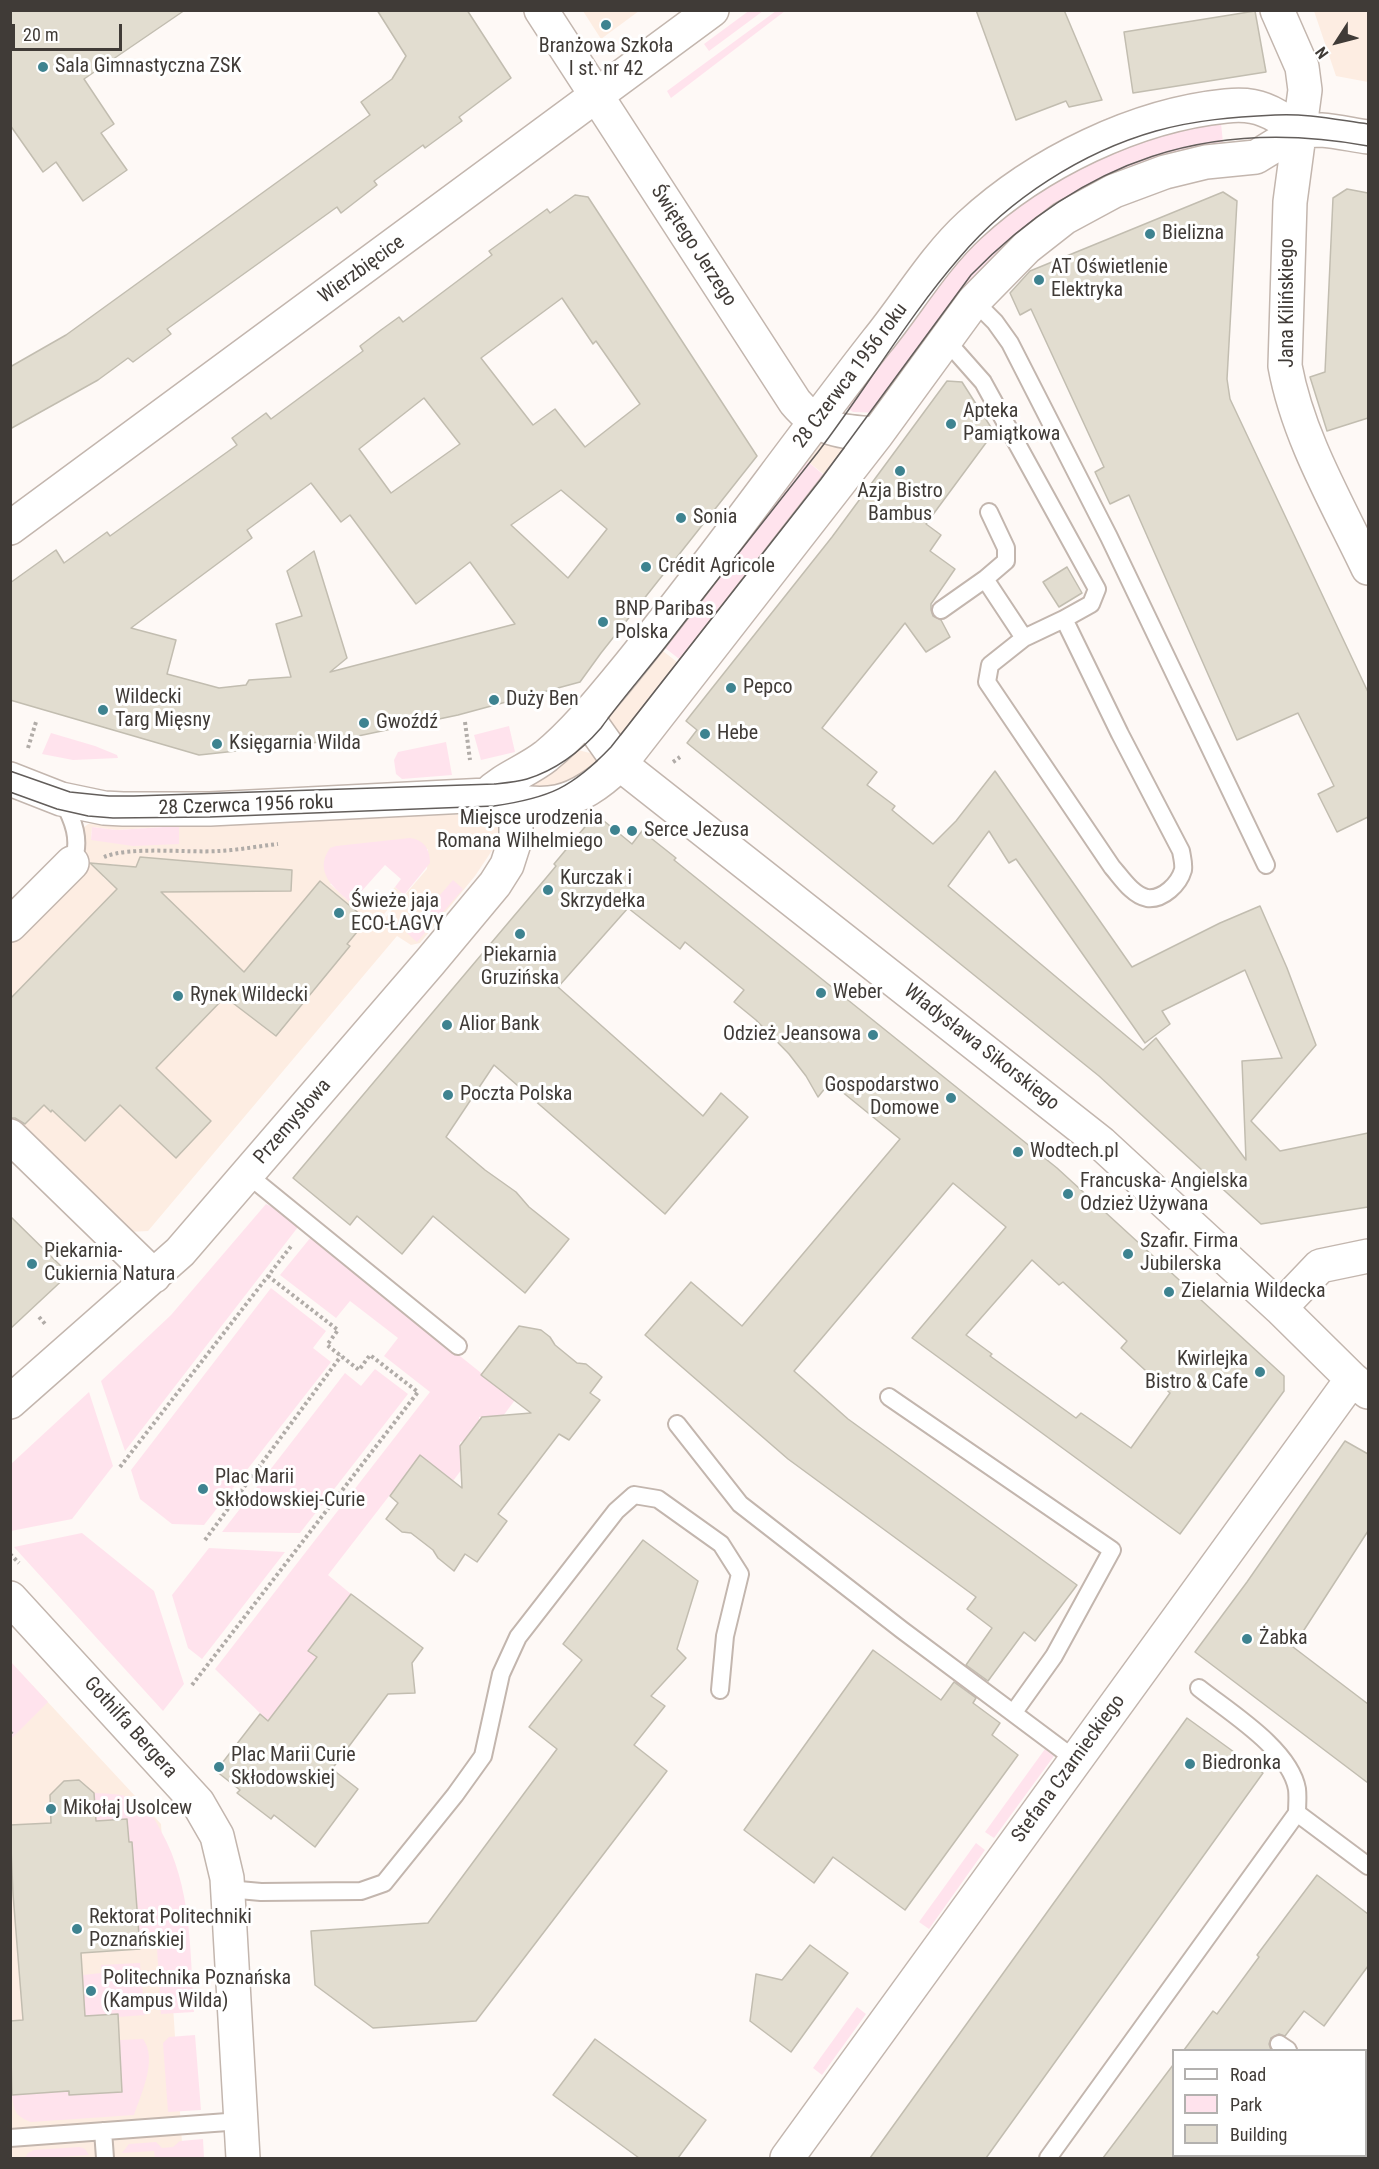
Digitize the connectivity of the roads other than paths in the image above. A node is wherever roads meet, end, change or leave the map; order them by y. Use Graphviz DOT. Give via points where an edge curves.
graph roads {
  1 [pos="541,10"];
  2 [pos="712,10"];
  3 [pos="1277,10"];
  4 [pos="596,97"];
  5 [pos="1300,130"];
  6 [pos="1368,137"];
  7 [pos="974,301"];
  8 [pos="944,342"];
  9 [pos="814,422"];
  10 [pos="877,434"];
  11 [pos="989,512"];
  12 [pos="10,528"];
  13 [pos="1368,568"];
  14 [pos="985,579"];
  15 [pos="941,610"];
  16 [pos="1064,619"];
  17 [pos="1024,638"];
  18 [pos="586,716"];
  19 [pos="620,764"];
  20 [pos="10,779"];
  21 [pos="61,799"];
  22 [pos="501,799"];
  23 [pos="86,861"];
  24 [pos="1266,865"];
  25 [pos="10,925"];
  26 [pos="10,1136"];
  27 [pos="248,1175"];
  28 [pos="1368,1257"];
  29 [pos="154,1276"];
  30 [pos="1280,1308"];
  31 [pos="458,1346"];
  32 [pos="1360,1385"];
  33 [pos="889,1397"];
  34 [pos="10,1402"];
  35 [pos="676,1424"];
  36 [pos="10,1598"];
  37 [pos="1199,1688"];
  38 [pos="720,1690"];
  39 [pos="1014,1712"];
  40 [pos="1076,1760"];
  41 [pos="1298,1812"];
  42 [pos="1368,1866"];
  43 [pos="228,1888"];
  44 [pos="241,2121"];
  45 [pos="103,2131"];
  46 [pos="10,2138"];
  47 [pos="105,2158"];
  48 [pos="243,2158"];
  49 [pos="787,2158"];
  50 [pos="1048,2158"];
  1 -- 4 [label="street, Świętego Jerzego"];
  2 -- 4 [label="street, Wierzbięcice"];
  3 -- 5 [label="street, Jana Kilińskiego" via="1302,67 1305,90"];
  4 -- 9 [label="street, Świętego Jerzego" via="788,394"];
  4 -- 12 [label="street, Wierzbięcice"];
  5 -- 6 [label="street, 28 Czerwca 1956 roku"];
  5 -- 7 [label="street, 28 Czerwca 1956 roku" via="1256,157 1206,162 1165,172 1099,199 1064,218 1027,247"];
  5 -- 9 [label="street, 28 Czerwca 1956 roku" via="1253,105 1211,108 1124,131 1060,161 996,203 957,238"];
  5 -- 13 [label="street, Jana Kilińskiego" via="1290,202 1285,366 1305,436"];
  7 -- 8 [label="street, 28 Czerwca 1956 roku"];
  7 -- 24 [label="lane" via="1010,343 1109,537"];
  8 -- 10 [label="street, 28 Czerwca 1956 roku"];
  8 -- 16 [label="lane" via="983,382 1097,589 1091,604"];
  9 -- 10 [label="street, Świętego Jerzego" via="844,432"];
  9 -- 18 [label="street, 28 Czerwca 1956 roku" via="702,573"];
  10 -- 19 [label="street, 28 Czerwca 1956 roku"];
  11 -- 14 [label="lane" via="1006,548 1006,561"];
  14 -- 15 [label="lane"];
  14 -- 17 [label="lane"];
  16 -- 17 [label="lane"];
  16 -- 17 [label="lane" via="1181,851 1184,868 1165,894 1148,898 1131,890 987,682 990,665"];
  18 -- 19 [label="street, Władysława Sikorskiego"];
  18 -- 22 [label="street, 28 Czerwca 1956 roku" via="548,753 499,784"];
  19 -- 22 [label="street, 28 Czerwca 1956 roku" via="594,786 569,799 547,805"];
  19 -- 30 [label="street, Władysława Sikorskiego" via="1101,1143"];
  20 -- 21 [label="street, 28 Czerwca 1956 roku"];
  21 -- 22 [label="street, 28 Czerwca 1956 roku" via="104,808 194,809"];
  21 -- 23 [label="lane" via="72,819 77,852"];
  22 -- 27 [label="street, Przemysłowa" via="517,827 514,847 495,884"];
  23 -- 25 [label="street"];
  26 -- 29 [label="street"];
  27 -- 29 [label="street, Przemysłowa"];
  27 -- 31 [label="lane"];
  28 -- 30 [label="street" via="1320,1266"];
  29 -- 34 [label="street, Przemysłowa"];
  30 -- 32 [label="street, Władysława Sikorskiego"];
  32 -- 40 [label="street, Stefana Czarnieckiego"];
  33 -- 39 [label="lane" via="1112,1550 1054,1656"];
  35 -- 39 [label="lane" via="740,1503"];
  36 -- 43 [label="street, Gothilfa Bergera" via="198,1803 217,1836"];
  37 -- 41 [label="lane" via="1268,1742 1286,1764 1297,1788"];
  38 -- 43 [label="lane" via="725,1636 740,1574 721,1544 658,1499 634,1495 616,1512 518,1637 501,1674 483,1755 384,1883 361,1891 261,1892"];
  39 -- 40 [label="lane"];
  40 -- 49 [label="street, Stefana Czarnieckiego"];
  41 -- 42 [label="lane"];
  41 -- 50 [label="lane"];
  43 -- 44 [label="street, Gothilfa Bergera"];
  44 -- 45 [label="lane"];
  44 -- 48 [label="street, Gothilfa Bergera"];
  45 -- 46 [label="lane"];
  45 -- 47 [label="lane"];
}
